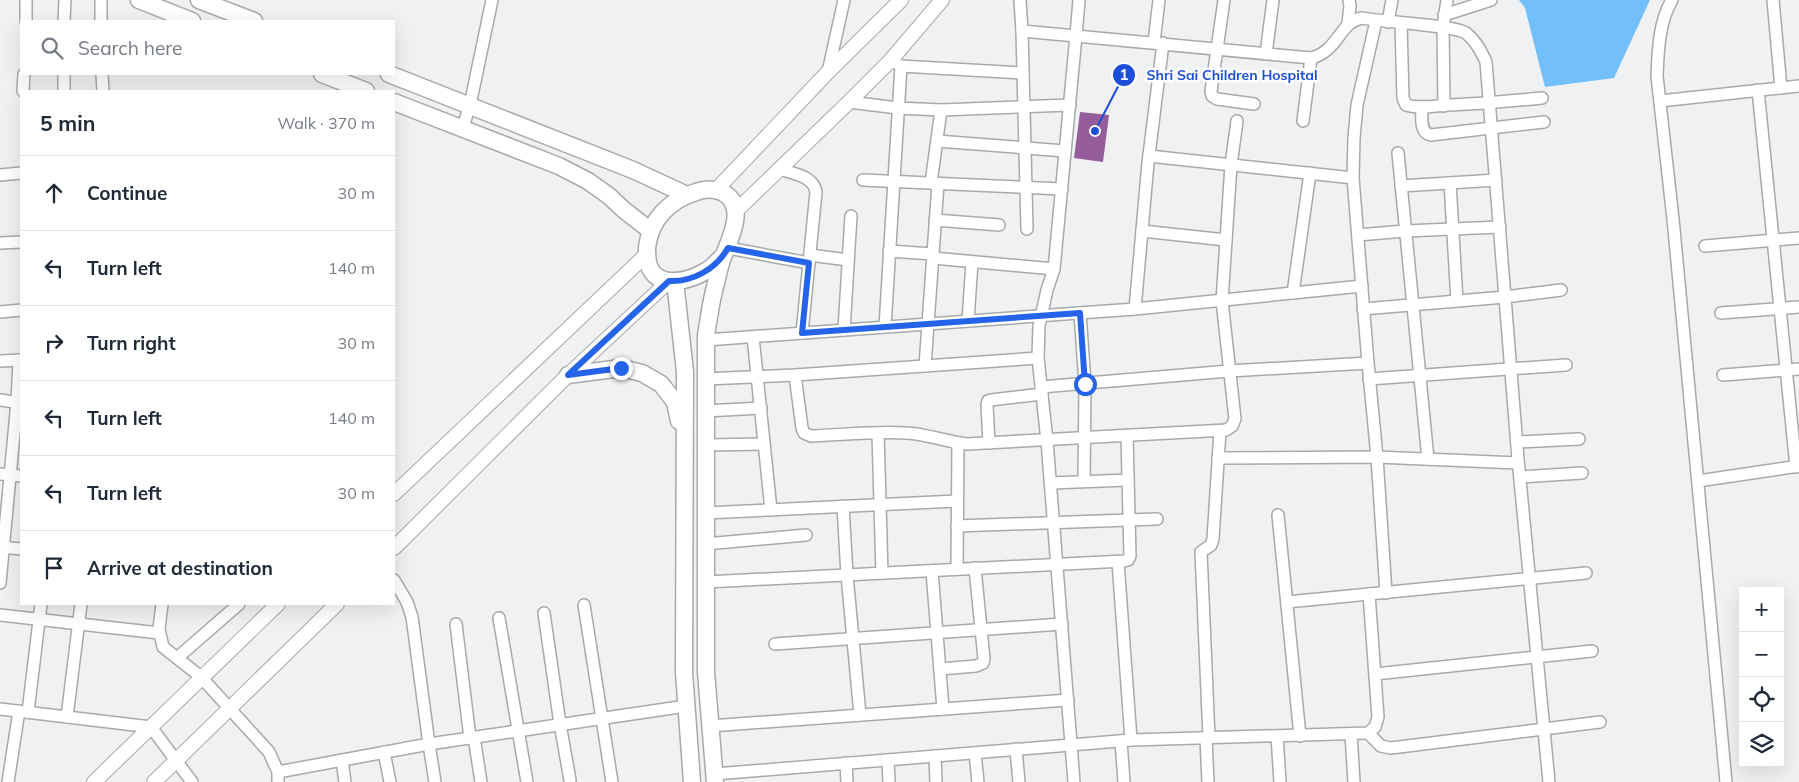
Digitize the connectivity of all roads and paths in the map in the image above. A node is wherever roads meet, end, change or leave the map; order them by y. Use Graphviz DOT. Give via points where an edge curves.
graph roads {
  1 [pos="26,0"];
  2 [pos="64,0"];
  3 [pos="101,0"];
  4 [pos="139,0"];
  5 [pos="199,0"];
  6 [pos="492,0"];
  7 [pos="844,0"];
  8 [pos="901,0"];
  9 [pos="942,0"];
  10 [pos="1020,0"];
  11 [pos="1079,0"];
  12 [pos="1159,0"];
  13 [pos="1224,0"];
  14 [pos="1273,0"];
  15 [pos="1349,0"];
  16 [pos="1392,0"];
  17 [pos="1447,0"];
  18 [pos="1491,0"];
  19 [pos="1672,0"];
  20 [pos="1773,0"];
  21 [pos="158,4"];
  22 [pos="1444,15"];
  23 [pos="26,20"];
  24 [pos="64,20"];
  25 [pos="102,20"];
  26 [pos="190,20"];
  27 [pos="251,20"];
  28 [pos="1382,21"];
  29 [pos="1348,23"];
  30 [pos="1401,24"];
  31 [pos="1443,27"];
  32 [pos="1022,31"];
  33 [pos="1076,36"];
  34 [pos="1158,43"];
  35 [pos="1217,49"];
  36 [pos="1266,54"];
  37 [pos="1311,58"];
  38 [pos="896,63"];
  39 [pos="828,72"];
  40 [pos="1023,73"];
  41 [pos="24,75"];
  42 [pos="64,75"];
  43 [pos="102,75"];
  44 [pos="325,75"];
  45 [pos="391,75"];
  46 [pos="1799,86"];
  47 [pos="1781,88"];
  48 [pos="24,90"];
  49 [pos="64,90"];
  50 [pos="103,90"];
  51 [pos="363,90"];
  52 [pos="1758,90"];
  53 [pos="1542,98"];
  54 [pos="1660,101"];
  55 [pos="395,102"];
  56 [pos="849,102"];
  57 [pos="1490,103"];
  58 [pos="1254,104"];
  59 [pos="470,105"];
  60 [pos="1070,105"];
  61 [pos="1444,106"];
  62 [pos="1023,107"];
  63 [pos="1422,107"];
  64 [pos="898,108"];
  65 [pos="941,110"];
  66 [pos="1237,121"];
  67 [pos="1303,121"];
  68 [pos="1544,122"];
  69 [pos="1492,127"];
  70 [pos="462,130"];
  71 [pos="937,141"];
  72 [pos="1025,147"];
  73 [pos="1066,151"];
  74 [pos="1398,153"];
  75 [pos="1149,156"];
  76 [pos="1231,165"];
  77 [pos="780,169"];
  78 [pos="20,173"];
  79 [pos="1310,173"];
  80 [pos="0,175"];
  81 [pos="1353,178"];
  82 [pos="863,180"];
  83 [pos="1496,180"];
  84 [pos="893,182"];
  85 [pos="1450,183"];
  86 [pos="934,184"];
  87 [pos="1401,186"];
  88 [pos="1026,188"];
  89 [pos="1062,189"];
  90 [pos="716,190"];
  91 [pos="687,195"];
  92 [pos="735,212"];
  93 [pos="852,216"];
  94 [pos="935,220"];
  95 [pos="999,225"];
  96 [pos="1500,227"];
  97 [pos="1027,229"];
  98 [pos="1453,229"];
  99 [pos="651,231"];
  100 [pos="1142,231"];
  101 [pos="1406,231"];
  102 [pos="1358,235"];
  103 [pos="1799,238"];
  104 [pos="1226,240"];
  105 [pos="1773,240"];
  106 [pos="20,242"];
  107 [pos="0,244"];
  108 [pos="1705,246"];
  109 [pos="889,251"];
  110 [pos="726,252"];
  111 [pos="647,254"];
  112 [pos="933,256"];
  113 [pos="809,259"];
  114 [pos="848,260"];
  115 [pos="972,262"];
  116 [pos="1054,269"];
  117 [pos="672,281"];
  118 [pos="1362,286"];
  119 [pos="1561,290"];
  120 [pos="1294,293"];
  121 [pos="1505,297"];
  122 [pos="1222,300"];
  123 [pos="1457,302"];
  124 [pos="1413,305"];
  125 [pos="1799,307"];
  126 [pos="1780,308"];
  127 [pos="1135,309"];
  128 [pos="1364,309"];
  129 [pos="20,310"];
  130 [pos="0,312"];
  131 [pos="1080,313"];
  132 [pos="1721,313"];
  133 [pos="1042,315"];
  134 [pos="968,321"];
  135 [pos="928,324"];
  136 [pos="885,327"];
  137 [pos="844,330"];
  138 [pos="802,333"];
  139 [pos="754,337"];
  140 [pos="706,340"];
  141 [pos="1038,358"];
  142 [pos="20,360"];
  143 [pos="0,361"];
  144 [pos="1368,363"];
  145 [pos="1566,365"];
  146 [pos="925,366"];
  147 [pos="1799,369"];
  148 [pos="1511,370"];
  149 [pos="1786,370"];
  150 [pos="1229,371"];
  151 [pos="568,375"];
  152 [pos="795,375"];
  153 [pos="1723,375"];
  154 [pos="757,376"];
  155 [pos="1420,376"];
  156 [pos="705,379"];
  157 [pos="1369,379"];
  158 [pos="1085,384"];
  159 [pos="1041,391"];
  160 [pos="0,400"];
  161 [pos="19,402"];
  162 [pos="761,408"];
  163 [pos="705,411"];
  164 [pos="1220,431"];
  165 [pos="878,433"];
  166 [pos="1127,436"];
  167 [pos="1084,439"];
  168 [pos="1579,439"];
  169 [pos="1048,441"];
  170 [pos="1517,442"];
  171 [pos="958,443"];
  172 [pos="989,443"];
  173 [pos="764,444"];
  174 [pos="705,446"];
  175 [pos="684,452"];
  176 [pos="1218,458"];
  177 [pos="1378,458"];
  178 [pos="1428,459"];
  179 [pos="1518,463"];
  180 [pos="1797,467"];
  181 [pos="1582,473"];
  182 [pos="10,475"];
  183 [pos="1520,477"];
  184 [pos="1128,480"];
  185 [pos="1084,481"];
  186 [pos="1698,482"];
  187 [pos="1051,483"];
  188 [pos="395,493"];
  189 [pos="957,501"];
  190 [pos="879,505"];
  191 [pos="843,506"];
  192 [pos="771,510"];
  193 [pos="705,513"];
  194 [pos="1278,515"];
  195 [pos="1157,519"];
  196 [pos="1128,520"];
  197 [pos="1054,522"];
  198 [pos="957,526"];
  199 [pos="806,535"];
  200 [pos="705,544"];
  201 [pos="2,547"];
  202 [pos="395,547"];
  203 [pos="20,549"];
  204 [pos="1118,562"];
  205 [pos="1057,564"];
  206 [pos="975,568"];
  207 [pos="957,569"];
  208 [pos="932,570"];
  209 [pos="882,573"];
  210 [pos="1586,573"];
  211 [pos="847,575"];
  212 [pos="1529,578"];
  213 [pos="395,582"];
  214 [pos="706,582"];
  215 [pos="0,583"];
  216 [pos="1386,593"];
  217 [pos="1369,594"];
  218 [pos="1287,602"];
  219 [pos="41,605"];
  220 [pos="81,605"];
  221 [pos="162,605"];
  222 [pos="237,605"];
  223 [pos="277,605"];
  224 [pos="336,605"];
  225 [pos="584,605"];
  226 [pos="544,612"];
  227 [pos="0,615"];
  228 [pos="499,618"];
  229 [pos="39,620"];
  230 [pos="78,624"];
  231 [pos="456,624"];
  232 [pos="1062,624"];
  233 [pos="981,630"];
  234 [pos="159,633"];
  235 [pos="937,633"];
  236 [pos="853,639"];
  237 [pos="775,644"];
  238 [pos="1592,651"];
  239 [pos="1536,657"];
  240 [pos="177,658"];
  241 [pos="940,669"];
  242 [pos="1375,674"];
  243 [pos="202,677"];
  244 [pos="1068,700"];
  245 [pos="686,706"];
  246 [pos="232,708"];
  247 [pos="0,709"];
  248 [pos="943,709"];
  249 [pos="24,712"];
  250 [pos="860,715"];
  251 [pos="67,717"];
  252 [pos="602,718"];
  253 [pos="1600,722"];
  254 [pos="560,724"];
  255 [pos="710,726"];
  256 [pos="151,727"];
  257 [pos="518,730"];
  258 [pos="1543,730"];
  259 [pos="1368,733"];
  260 [pos="1351,734"];
  261 [pos="1277,736"];
  262 [pos="1300,736"];
  263 [pos="472,737"];
  264 [pos="1208,738"];
  265 [pos="1126,741"];
  266 [pos="429,744"];
  267 [pos="1071,745"];
  268 [pos="1016,749"];
  269 [pos="384,752"];
  270 [pos="975,753"];
  271 [pos="935,756"];
  272 [pos="342,760"];
  273 [pos="888,760"];
  274 [pos="177,761"];
  275 [pos="846,763"];
  276 [pos="278,777"];
  277 [pos="715,778"];
  278 [pos="570,780"];
  279 [pos="8,782"];
  280 [pos="94,782"];
  281 [pos="154,782"];
  282 [pos="192,782"];
  283 [pos="346,782"];
  284 [pos="390,782"];
  285 [pos="435,782"];
  286 [pos="481,782"];
  287 [pos="527,782"];
  288 [pos="612,782"];
  289 [pos="692,782"];
  290 [pos="847,782"];
  291 [pos="889,782"];
  292 [pos="936,782"];
  293 [pos="978,782"];
  294 [pos="1019,782"];
  295 [pos="1074,782"];
  296 [pos="1124,782"];
  297 [pos="1208,782"];
  298 [pos="1280,782"];
  299 [pos="1354,782"];
  300 [pos="1549,782"];
  301 [pos="1726,782"];
  1 -- 23 [label="street"];
  2 -- 24 [label="street"];
  3 -- 25 [label="street"];
  4 -- 21 [label="main road"];
  5 -- 27 [label="main road"];
  6 -- 59 [label="street"];
  7 -- 39 [label="street"];
  8 -- 39 [label="street"];
  9 -- 38 [label="street"];
  10 -- 32 [label="street"];
  11 -- 33 [label="street"];
  12 -- 34 [label="street"];
  13 -- 35 [label="street"];
  14 -- 36 [label="street"];
  15 -- 29 [label="street"];
  16 -- 28 [label="street"];
  17 -- 22 [label="street"];
  18 -- 22 [label="street"];
  19 -- 54 [label="street" via="1658,52"];
  20 -- 47 [label="street"];
  21 -- 26 [label="main road"];
  22 -- 31 [label="street"];
  28 -- 29 [label="street" via="1362,18"];
  28 -- 30 [label="street"];
  28 -- 81 [label="street" via="1357,105"];
  29 -- 37 [label="street" via="1333,45"];
  30 -- 31 [label="street"];
  30 -- 63 [label="street" via="1403,98 1406,105"];
  31 -- 57 [label="street" via="1465,32 1478,46 1486,62"];
  31 -- 61 [label="street"];
  32 -- 33 [label="street"];
  32 -- 40 [label="street"];
  33 -- 34 [label="street"];
  33 -- 60 [label="street"];
  34 -- 35 [label="street"];
  34 -- 75 [label="street"];
  35 -- 36 [label="street"];
  35 -- 58 [label="street" via="1212,96"];
  36 -- 37 [label="street"];
  37 -- 67 [label="street"];
  38 -- 40 [label="street"];
  38 -- 56 [label="street"];
  38 -- 64 [label="street"];
  39 -- 90 [label="street"];
  40 -- 62 [label="street"];
  41 -- 48 [label="street"];
  42 -- 49 [label="street"];
  43 -- 50 [label="street"];
  44 -- 51 [label="main road"];
  45 -- 59 [label="main road"];
  46 -- 47 [label="street"];
  47 -- 52 [label="street"];
  52 -- 54 [label="street"];
  52 -- 105 [label="street"];
  53 -- 57 [label="street"];
  54 -- 186 [label="street"];
  55 -- 70 [label="main road"];
  56 -- 64 [label="street"];
  56 -- 77 [label="street"];
  57 -- 61 [label="street"];
  57 -- 69 [label="street"];
  59 -- 70 [label="street"];
  59 -- 91 [label="main road" via="634,170"];
  60 -- 62 [label="street"];
  60 -- 73 [label="street"];
  61 -- 63 [label="street"];
  62 -- 65 [label="street"];
  62 -- 72 [label="street"];
  63 -- 69 [label="street" via="1422,126 1426,134"];
  64 -- 65 [label="street"];
  64 -- 84 [label="street"];
  65 -- 71 [label="street"];
  66 -- 76 [label="street"];
  68 -- 69 [label="street"];
  69 -- 83 [label="street"];
  70 -- 99 [label="main road" via="559,166 588,181"];
  71 -- 72 [label="street"];
  71 -- 86 [label="street"];
  72 -- 73 [label="street"];
  72 -- 88 [label="street"];
  73 -- 89 [label="street"];
  74 -- 87 [label="street"];
  75 -- 76 [label="street"];
  75 -- 100 [label="street"];
  76 -- 79 [label="street"];
  76 -- 104 [label="street"];
  77 -- 92 [label="street"];
  77 -- 113 [label="street" via="815,184"];
  78 -- 80 [label="street"];
  79 -- 81 [label="street"];
  79 -- 120 [label="street"];
  81 -- 102 [label="street"];
  82 -- 84 [label="street"];
  83 -- 85 [label="street"];
  83 -- 96 [label="street"];
  84 -- 86 [label="street"];
  84 -- 109 [label="street"];
  85 -- 87 [label="street"];
  85 -- 98 [label="street"];
  86 -- 88 [label="street"];
  86 -- 94 [label="street"];
  87 -- 101 [label="street"];
  88 -- 89 [label="street"];
  88 -- 97 [label="street"];
  89 -- 116 [label="street"];
  90 -- 91 [label="main road" via="700,190"];
  90 -- 92 [label="main road" via="726,194"];
  91 -- 99 [label="main road" via="664,210"];
  92 -- 110 [label="main road" via="735,228"];
  93 -- 114 [label="street"];
  94 -- 95 [label="street"];
  94 -- 112 [label="street"];
  96 -- 98 [label="street"];
  96 -- 121 [label="street"];
  98 -- 101 [label="street"];
  98 -- 123 [label="street"];
  99 -- 111 [label="main road"];
  100 -- 104 [label="street"];
  100 -- 127 [label="street"];
  101 -- 102 [label="street"];
  101 -- 124 [label="street"];
  102 -- 118 [label="street"];
  103 -- 105 [label="street"];
  104 -- 122 [label="street"];
  105 -- 108 [label="street"];
  105 -- 126 [label="street"];
  106 -- 107 [label="street"];
  109 -- 112 [label="street"];
  109 -- 136 [label="street"];
  110 -- 113 [label="street"];
  110 -- 117 [label="main road" via="708,271 687,280"];
  110 -- 140 [label="main road" via="714,290"];
  111 -- 117 [label="main road" via="651,271"];
  111 -- 188 [label="street"];
  112 -- 115 [label="street"];
  112 -- 135 [label="street"];
  113 -- 114 [label="street"];
  113 -- 138 [label="street"];
  114 -- 137 [label="street"];
  115 -- 116 [label="street"];
  115 -- 134 [label="street"];
  116 -- 133 [label="street"];
  117 -- 151 [label="street"];
  117 -- 175 [label="main road" via="685,372"];
  118 -- 120 [label="street"];
  118 -- 128 [label="street"];
  119 -- 121 [label="street"];
  120 -- 122 [label="street"];
  121 -- 123 [label="street"];
  121 -- 148 [label="street"];
  122 -- 127 [label="street"];
  122 -- 150 [label="street"];
  123 -- 124 [label="street"];
  124 -- 128 [label="street"];
  124 -- 155 [label="street"];
  125 -- 126 [label="street"];
  126 -- 132 [label="street"];
  126 -- 149 [label="street"];
  127 -- 131 [label="street"];
  128 -- 144 [label="street"];
  129 -- 130 [label="street"];
  131 -- 133 [label="street"];
  131 -- 158 [label="street"];
  133 -- 134 [label="street"];
  133 -- 141 [label="street" via="1037,338"];
  134 -- 135 [label="street"];
  135 -- 136 [label="street"];
  135 -- 146 [label="street"];
  136 -- 137 [label="street"];
  137 -- 138 [label="street"];
  138 -- 139 [label="street"];
  139 -- 140 [label="street"];
  139 -- 154 [label="street"];
  140 -- 156 [label="main road"];
  141 -- 146 [label="street"];
  141 -- 159 [label="street"];
  142 -- 143 [label="street"];
  142 -- 161 [label="street"];
  144 -- 150 [label="street"];
  144 -- 157 [label="street"];
  145 -- 148 [label="street"];
  146 -- 152 [label="street"];
  147 -- 149 [label="street"];
  148 -- 155 [label="street"];
  148 -- 170 [label="street"];
  149 -- 153 [label="street"];
  149 -- 180 [label="street"];
  150 -- 158 [label="street"];
  150 -- 164 [label="street" via="1235,419 1232,426"];
  151 -- 175 [label="main road" via="621,368 642,373 661,384 675,402"];
  151 -- 202 [label="street"];
  152 -- 154 [label="street"];
  152 -- 165 [label="street" via="802,428 807,436"];
  154 -- 156 [label="street"];
  154 -- 162 [label="street"];
  155 -- 157 [label="street"];
  155 -- 178 [label="street"];
  156 -- 163 [label="main road"];
  157 -- 177 [label="street"];
  158 -- 159 [label="street"];
  158 -- 167 [label="street"];
  159 -- 169 [label="street"];
  159 -- 172 [label="street" via="988,401"];
  160 -- 161 [label="street"];
  161 -- 182 [label="street"];
  162 -- 163 [label="street"];
  162 -- 173 [label="street"];
  163 -- 174 [label="main road"];
  164 -- 166 [label="street"];
  164 -- 176 [label="street"];
  165 -- 171 [label="street" via="922,434"];
  165 -- 190 [label="street"];
  166 -- 167 [label="street"];
  166 -- 184 [label="street"];
  167 -- 169 [label="street"];
  167 -- 185 [label="street"];
  168 -- 170 [label="street"];
  169 -- 172 [label="street"];
  169 -- 187 [label="street"];
  170 -- 179 [label="street"];
  171 -- 172 [label="street"];
  171 -- 189 [label="street"];
  173 -- 174 [label="street"];
  173 -- 192 [label="street"];
  174 -- 193 [label="main road"];
  175 -- 245 [label="main road"];
  176 -- 177 [label="street"];
  176 -- 264 [label="street" via="1213,539 1211,545 1201,552"];
  177 -- 178 [label="street"];
  177 -- 216 [label="street"];
  178 -- 179 [label="street"];
  179 -- 183 [label="street"];
  180 -- 186 [label="street"];
  181 -- 183 [label="street"];
  182 -- 201 [label="street"];
  183 -- 212 [label="street"];
  184 -- 185 [label="street"];
  184 -- 196 [label="street"];
  185 -- 187 [label="street"];
  186 -- 301 [label="street"];
  187 -- 197 [label="street"];
  189 -- 190 [label="street"];
  189 -- 198 [label="street"];
  190 -- 191 [label="street"];
  190 -- 209 [label="street"];
  191 -- 192 [label="street"];
  191 -- 211 [label="street"];
  192 -- 193 [label="street"];
  193 -- 200 [label="main road"];
  194 -- 218 [label="street"];
  195 -- 196 [label="street"];
  196 -- 197 [label="street"];
  196 -- 204 [label="street" via="1130,556 1128,560"];
  197 -- 198 [label="street"];
  197 -- 205 [label="street"];
  198 -- 207 [label="street"];
  199 -- 200 [label="street"];
  200 -- 214 [label="main road"];
  201 -- 203 [label="street"];
  201 -- 215 [label="street"];
  204 -- 205 [label="street"];
  204 -- 265 [label="street"];
  205 -- 206 [label="street"];
  205 -- 232 [label="street"];
  206 -- 207 [label="street"];
  206 -- 233 [label="street"];
  207 -- 208 [label="street"];
  208 -- 209 [label="street"];
  208 -- 235 [label="street"];
  209 -- 211 [label="street"];
  210 -- 212 [label="street"];
  211 -- 214 [label="street"];
  211 -- 236 [label="street"];
  212 -- 216 [label="street"];
  212 -- 239 [label="street"];
  213 -- 266 [label="street" via="408,602 412,617"];
  214 -- 255 [label="main road"];
  216 -- 217 [label="street"];
  217 -- 218 [label="street"];
  217 -- 242 [label="street"];
  218 -- 262 [label="street"];
  219 -- 229 [label="street"];
  220 -- 230 [label="street"];
  221 -- 234 [label="street"];
  222 -- 240 [label="street"];
  223 -- 243 [label="street"];
  224 -- 246 [label="street"];
  225 -- 252 [label="street"];
  226 -- 254 [label="street"];
  227 -- 229 [label="street"];
  228 -- 257 [label="street"];
  229 -- 230 [label="street"];
  229 -- 249 [label="street"];
  230 -- 234 [label="street"];
  230 -- 251 [label="street"];
  231 -- 263 [label="street"];
  232 -- 233 [label="street"];
  232 -- 244 [label="street"];
  233 -- 235 [label="street"];
  233 -- 241 [label="street" via="983,663"];
  234 -- 240 [label="street" via="163,647"];
  235 -- 236 [label="street"];
  235 -- 241 [label="street"];
  236 -- 237 [label="street"];
  236 -- 250 [label="street"];
  238 -- 239 [label="street"];
  239 -- 242 [label="street"];
  239 -- 258 [label="street"];
  240 -- 243 [label="street"];
  241 -- 248 [label="street"];
  242 -- 259 [label="street" via="1378,717 1375,727"];
  243 -- 246 [label="street"];
  243 -- 256 [label="street"];
  244 -- 248 [label="street"];
  244 -- 267 [label="street"];
  245 -- 252 [label="street"];
  245 -- 289 [label="main road"];
  246 -- 274 [label="street"];
  246 -- 276 [label="street" via="270,752"];
  247 -- 249 [label="street"];
  248 -- 250 [label="street"];
  249 -- 251 [label="street"];
  249 -- 279 [label="street"];
  250 -- 255 [label="street"];
  251 -- 256 [label="street"];
  252 -- 254 [label="street"];
  252 -- 288 [label="street"];
  253 -- 258 [label="street"];
  254 -- 257 [label="street"];
  254 -- 278 [label="street"];
  255 -- 277 [label="main road"];
  256 -- 274 [label="street"];
  256 -- 280 [label="street"];
  257 -- 263 [label="street"];
  257 -- 287 [label="street"];
  258 -- 259 [label="street" via="1391,748 1382,746"];
  258 -- 300 [label="street"];
  259 -- 260 [label="street"];
  260 -- 262 [label="street"];
  260 -- 299 [label="street"];
  261 -- 262 [label="street"];
  261 -- 264 [label="street"];
  261 -- 298 [label="street"];
  263 -- 266 [label="street"];
  263 -- 286 [label="street"];
  264 -- 265 [label="street"];
  264 -- 297 [label="street"];
  265 -- 267 [label="street"];
  265 -- 296 [label="street"];
  266 -- 269 [label="street"];
  266 -- 285 [label="street"];
  267 -- 268 [label="street"];
  267 -- 295 [label="street"];
  268 -- 270 [label="street"];
  268 -- 294 [label="street"];
  269 -- 272 [label="street"];
  269 -- 284 [label="street"];
  270 -- 271 [label="street"];
  270 -- 293 [label="street"];
  271 -- 273 [label="street"];
  271 -- 292 [label="street"];
  272 -- 276 [label="street"];
  272 -- 283 [label="street"];
  273 -- 275 [label="street"];
  273 -- 291 [label="street"];
  274 -- 281 [label="street"];
  274 -- 282 [label="street"];
  275 -- 277 [label="street"];
  275 -- 290 [label="street"];
}
